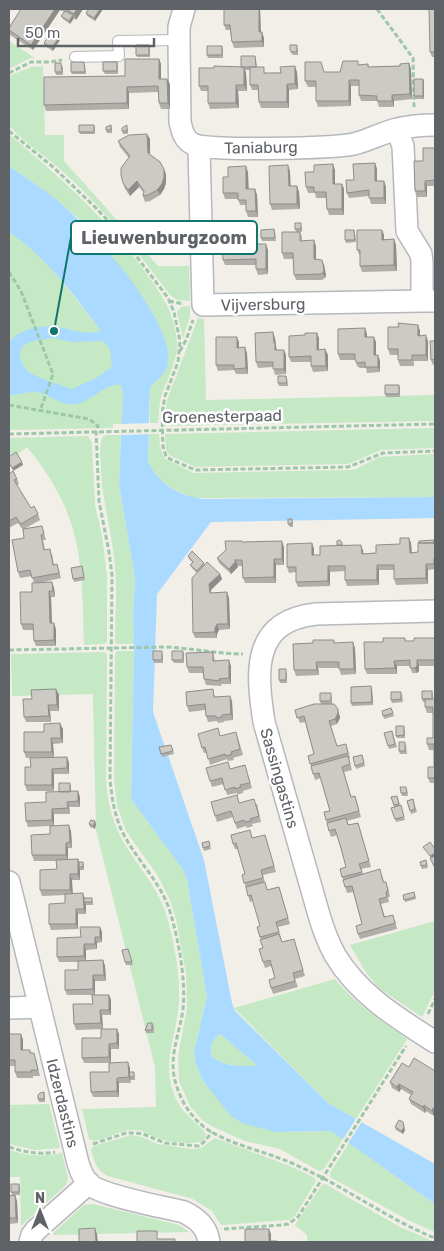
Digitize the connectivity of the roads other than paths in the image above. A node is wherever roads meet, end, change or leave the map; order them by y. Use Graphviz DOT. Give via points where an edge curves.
graph roads {
  1 [pos="184,9"];
  2 [pos="179,40"];
  3 [pos="74,57"];
  4 [pos="415,126"];
  5 [pos="199,147"];
  6 [pos="429,301"];
  7 [pos="435,611"];
  8 [pos="9,882"];
  9 [pos="40,1007"];
  10 [pos="9,1008"];
  11 [pos="435,1042"];
  12 [pos="88,1183"];
  13 [pos="208,1238"];
  14 [pos="30,1242"];
  1 -- 2 [label="street"];
  2 -- 3 [label="lane" via="118,41 119,56"];
  2 -- 5 [label="street" via="180,122 187,139"];
  4 -- 5 [label="street, Taniaburg" via="336,146"];
  4 -- 6 [label="street, Vijversburg" via="403,146 407,231 420,254"];
  5 -- 6 [label="street, Vijversburg" via="203,306"];
  7 -- 11 [label="street, Sassingastins" via="300,615 277,628 264,646 260,683 264,722 327,939 335,955 369,997"];
  8 -- 9 [label="street, Idzerdastins"];
  9 -- 10 [label="street"];
  9 -- 12 [label="street, Idzerdastins" via="74,1148"];
  12 -- 13 [label="street" via="106,1193 184,1212 203,1225"];
  12 -- 14 [label="street" via="36,1230"];
}
